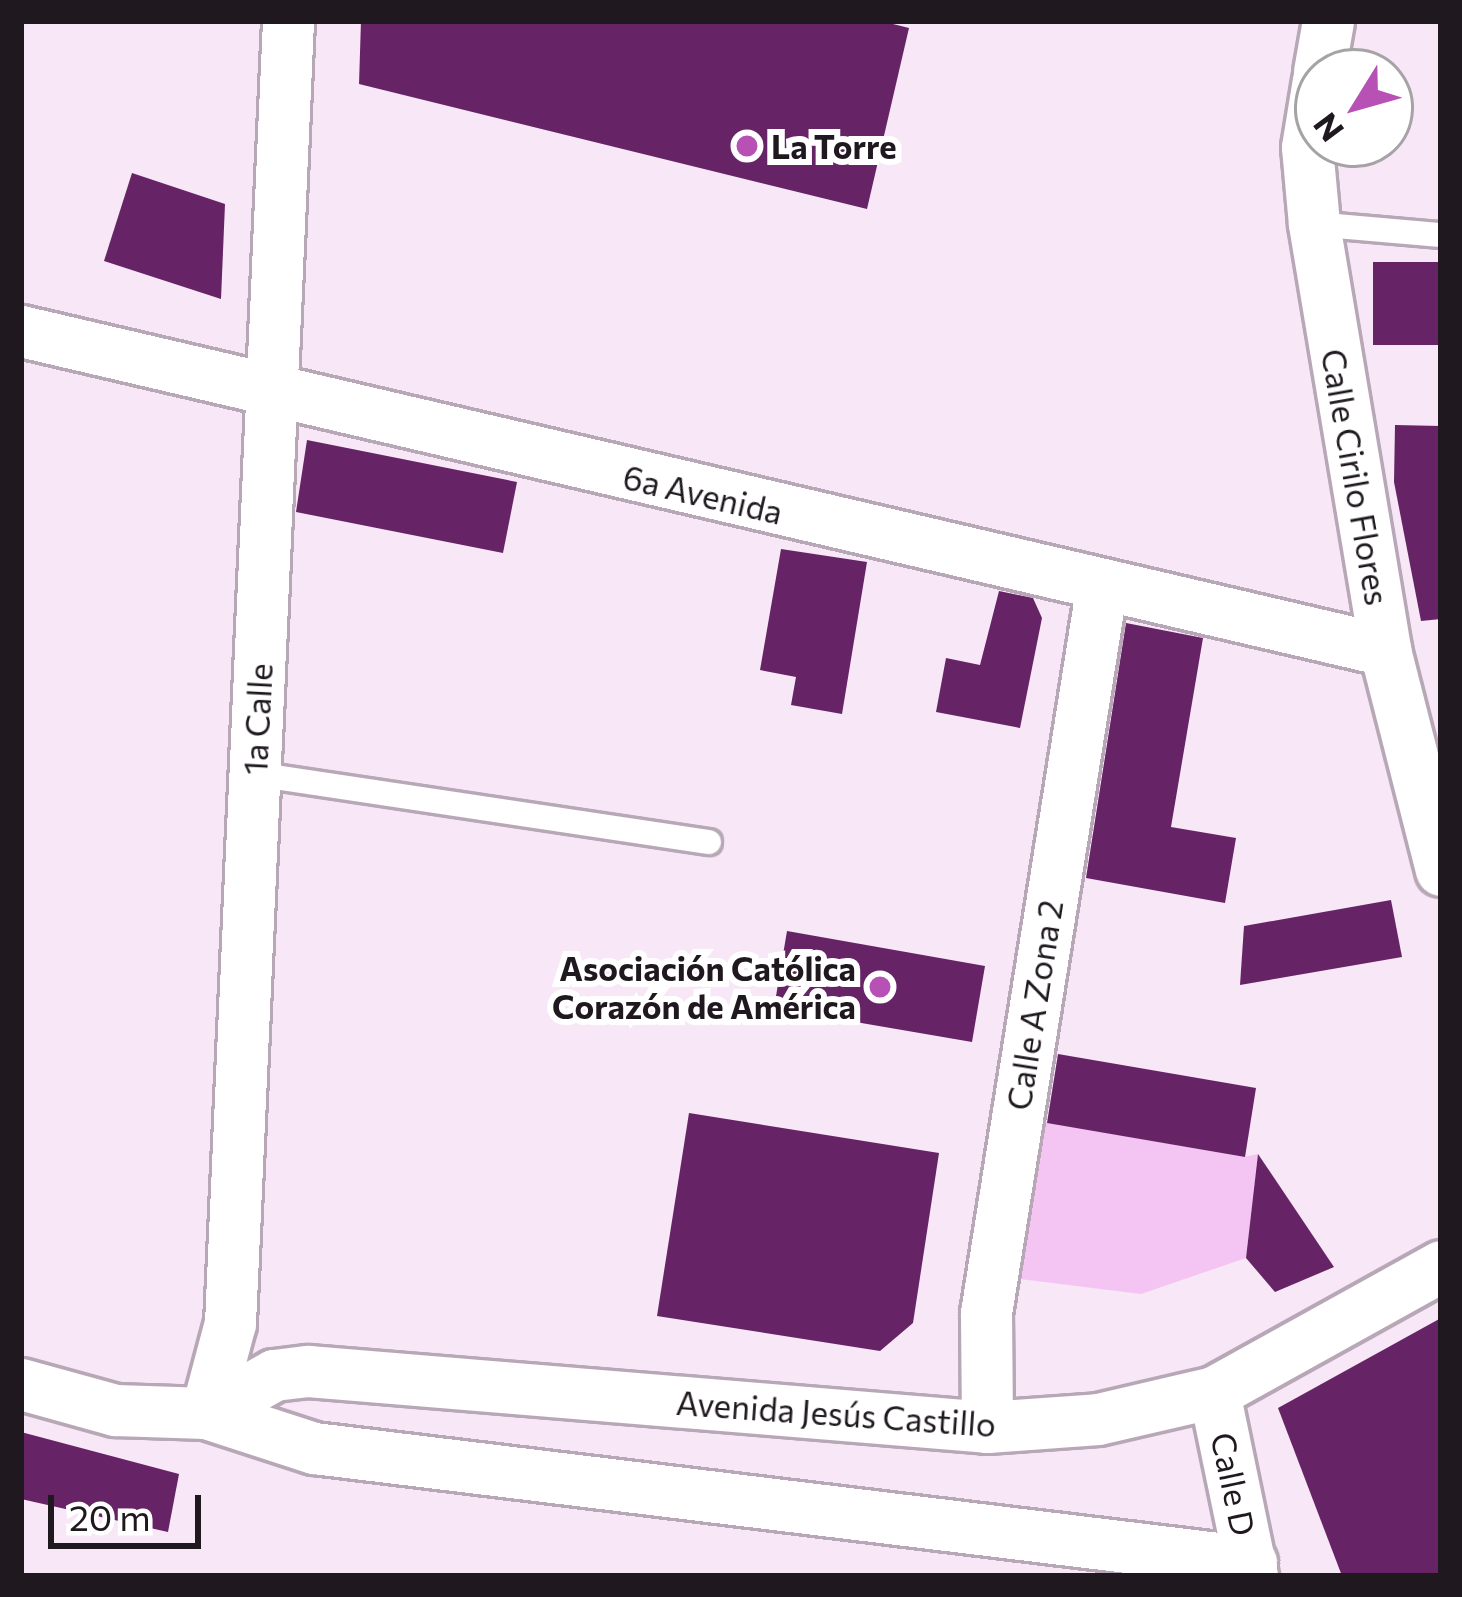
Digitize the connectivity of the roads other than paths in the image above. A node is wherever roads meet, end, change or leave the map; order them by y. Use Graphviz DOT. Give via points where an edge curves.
graph roads {
  1 [pos="288,21"];
  2 [pos="1309,168"];
  3 [pos="1314,224"];
  4 [pos="1441,235"];
  5 [pos="21,332"];
  6 [pos="273,393"];
  7 [pos="1102,584"];
  8 [pos="1385,650"];
  9 [pos="254,774"];
  10 [pos="710,842"];
  11 [pos="1441,870"];
  12 [pos="1441,1266"];
  13 [pos="21,1384"];
  14 [pos="1214,1392"];
  15 [pos="206,1413"];
  16 [pos="987,1427"];
  17 [pos="1251,1569"];
  1 -- 6 [label="street, 1a Calle"];
  2 -- 3 [label="street, Calle Cirilo Flores"];
  3 -- 4 [label="lane"];
  3 -- 8 [label="street, Calle Cirilo Flores"];
  5 -- 6 [label="street, 6a Avenida"];
  6 -- 7 [label="street, 6a Avenida"];
  6 -- 9 [label="street, 1a Calle"];
  7 -- 8 [label="street, 6a Avenida"];
  7 -- 16 [label="street, Calle A Zona 2" via="986,1313"];
  8 -- 11 [label="street, Calle Cirilo Flores"];
  9 -- 10 [label="lane"];
  9 -- 15 [label="street, 1a Calle" via="230,1322"];
  12 -- 14 [label="street, Avenida Jesús Castillo"];
  13 -- 15 [label="street" via="115,1409"];
  14 -- 16 [label="street, Avenida Jesús Castillo" via="1098,1419"];
  14 -- 17 [label="street, Calle D"];
  15 -- 16 [label="street, Avenida Jesús Castillo" via="274,1375 308,1371"];
  15 -- 17 [label="street" via="334,1451"];
}
